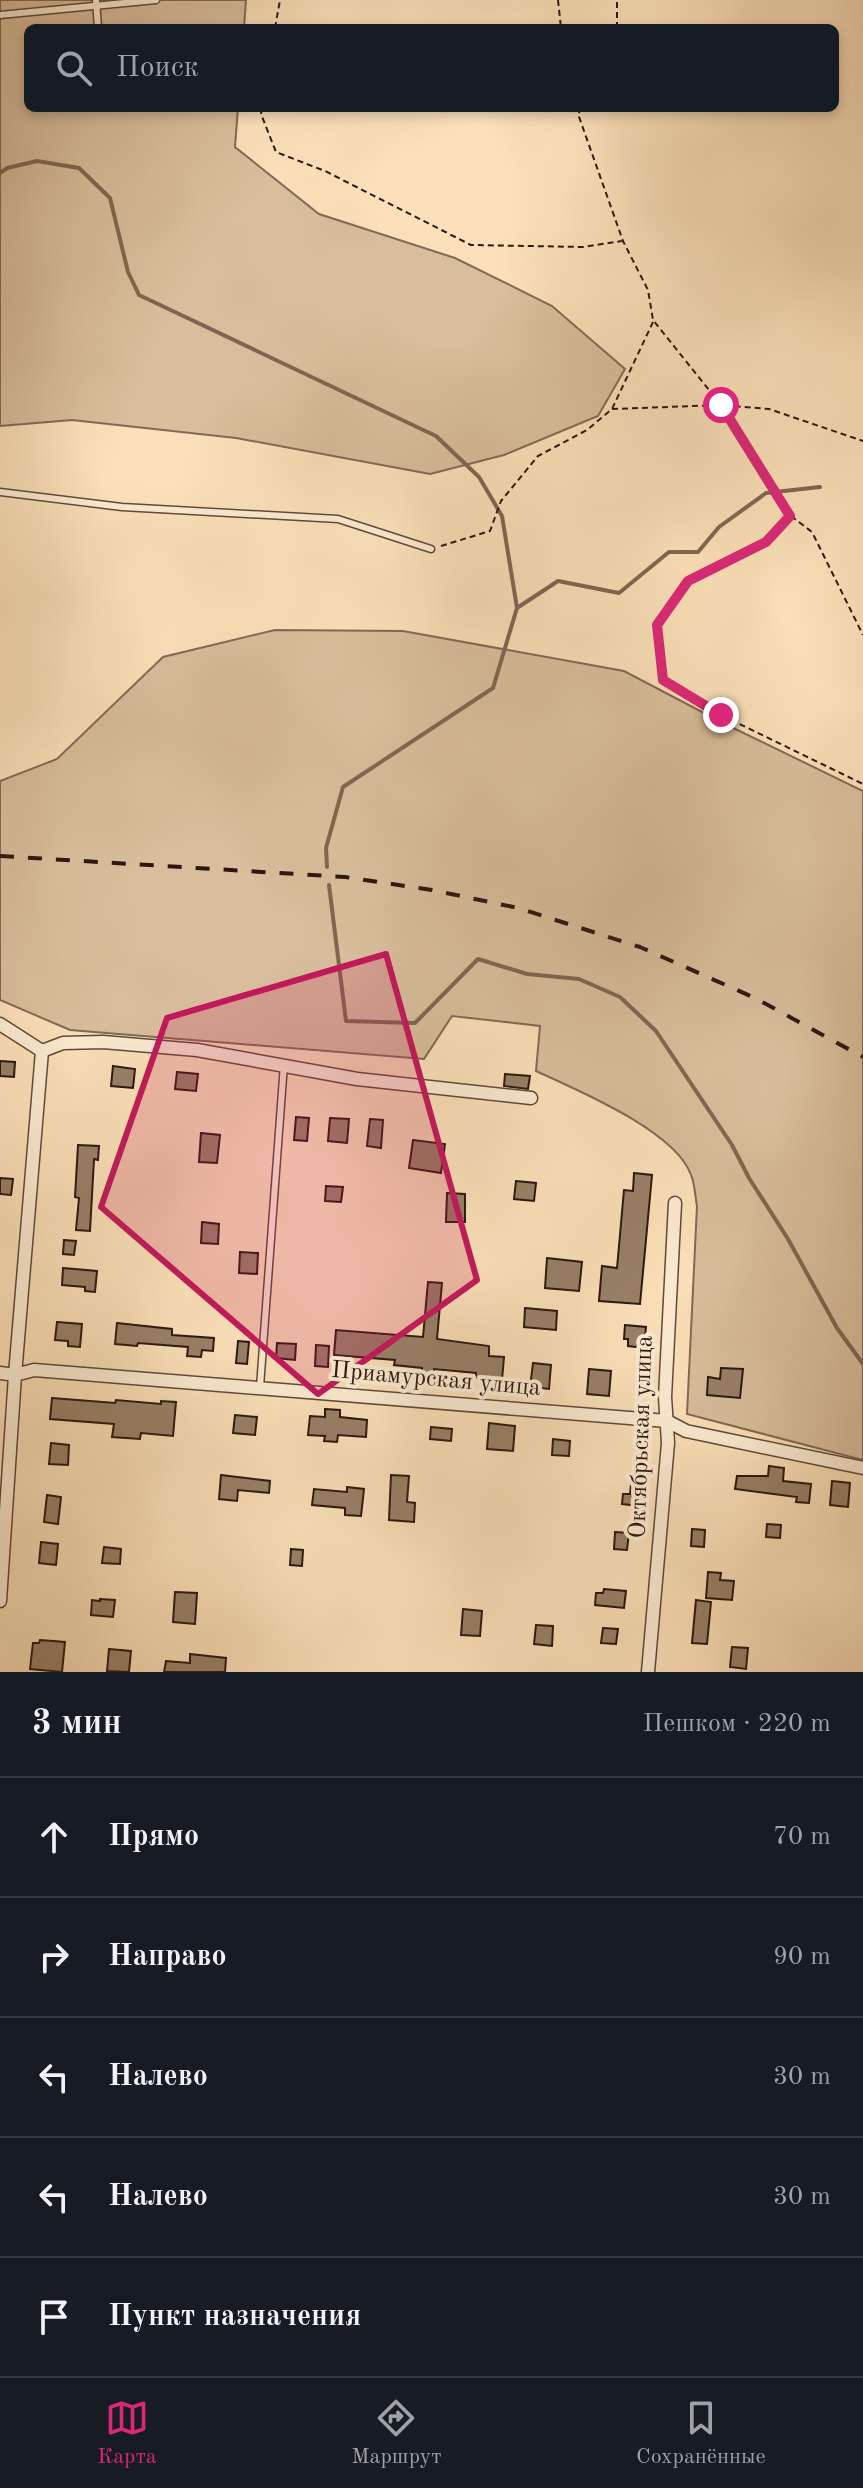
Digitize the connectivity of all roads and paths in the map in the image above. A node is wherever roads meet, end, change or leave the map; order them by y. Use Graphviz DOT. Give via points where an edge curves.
graph roads {
  1 [pos="156,0"];
  2 [pos="280,0"];
  3 [pos="558,0"];
  4 [pos="617,0"];
  5 [pos="96,2"];
  6 [pos="0,15"];
  7 [pos="98,24"];
  8 [pos="276,24"];
  9 [pos="561,24"];
  10 [pos="617,24"];
  11 [pos="261,112"];
  12 [pos="578,114"];
  13 [pos="623,241"];
  14 [pos="653,320"];
  15 [pos="721,405"];
  16 [pos="612,409"];
  17 [pos="863,441"];
  18 [pos="0,492"];
  19 [pos="790,516"];
  20 [pos="431,549"];
  21 [pos="863,635"];
  22 [pos="863,784"];
  23 [pos="0,1024"];
  24 [pos="42,1051"];
  25 [pos="284,1064"];
  26 [pos="531,1098"];
  27 [pos="675,1203"];
  28 [pos="0,1373"];
  29 [pos="15,1375"];
  30 [pos="260,1387"];
  31 [pos="667,1421"];
  32 [pos="863,1468"];
  33 [pos="0,1601"];
  34 [pos="648,1672"];
  1 -- 5 [label="lane"];
  2 -- 8 [label="path"];
  3 -- 9 [label="path"];
  4 -- 10 [label="path"];
  5 -- 6 [label="lane"];
  5 -- 7 [label="lane"];
  11 -- 13 [label="path" via="276,152 471,245 583,247"];
  12 -- 13 [label="path"];
  13 -- 14 [label="path" via="648,290"];
  14 -- 15 [label="path"];
  14 -- 16 [label="path"];
  15 -- 16 [label="path"];
  15 -- 17 [label="path" via="769,409"];
  15 -- 19 [label="path"];
  16 -- 20 [label="path" via="587,430 538,456 501,501 490,531"];
  18 -- 20 [label="lane" via="122,507 338,519"];
  19 -- 21 [label="path" via="812,532"];
  19 -- 22 [label="path" via="766,542 688,581 657,625 663,680 721,715"];
  23 -- 24 [label="street"];
  24 -- 25 [label="street" via="63,1043 103,1042"];
  24 -- 29 [label="street"];
  25 -- 26 [label="street" via="357,1079"];
  25 -- 30 [label="lane"];
  27 -- 31 [label="street, Октябрьская улица"];
  28 -- 29 [label="street, Приамурская улица"];
  29 -- 30 [label="street, Приамурская улица" via="34,1370"];
  29 -- 33 [label="street"];
  30 -- 31 [label="street, Приамурская улица"];
  31 -- 32 [label="street, Приамурская улица" via="686,1431"];
  31 -- 34 [label="street, Октябрьская улица"];
}
